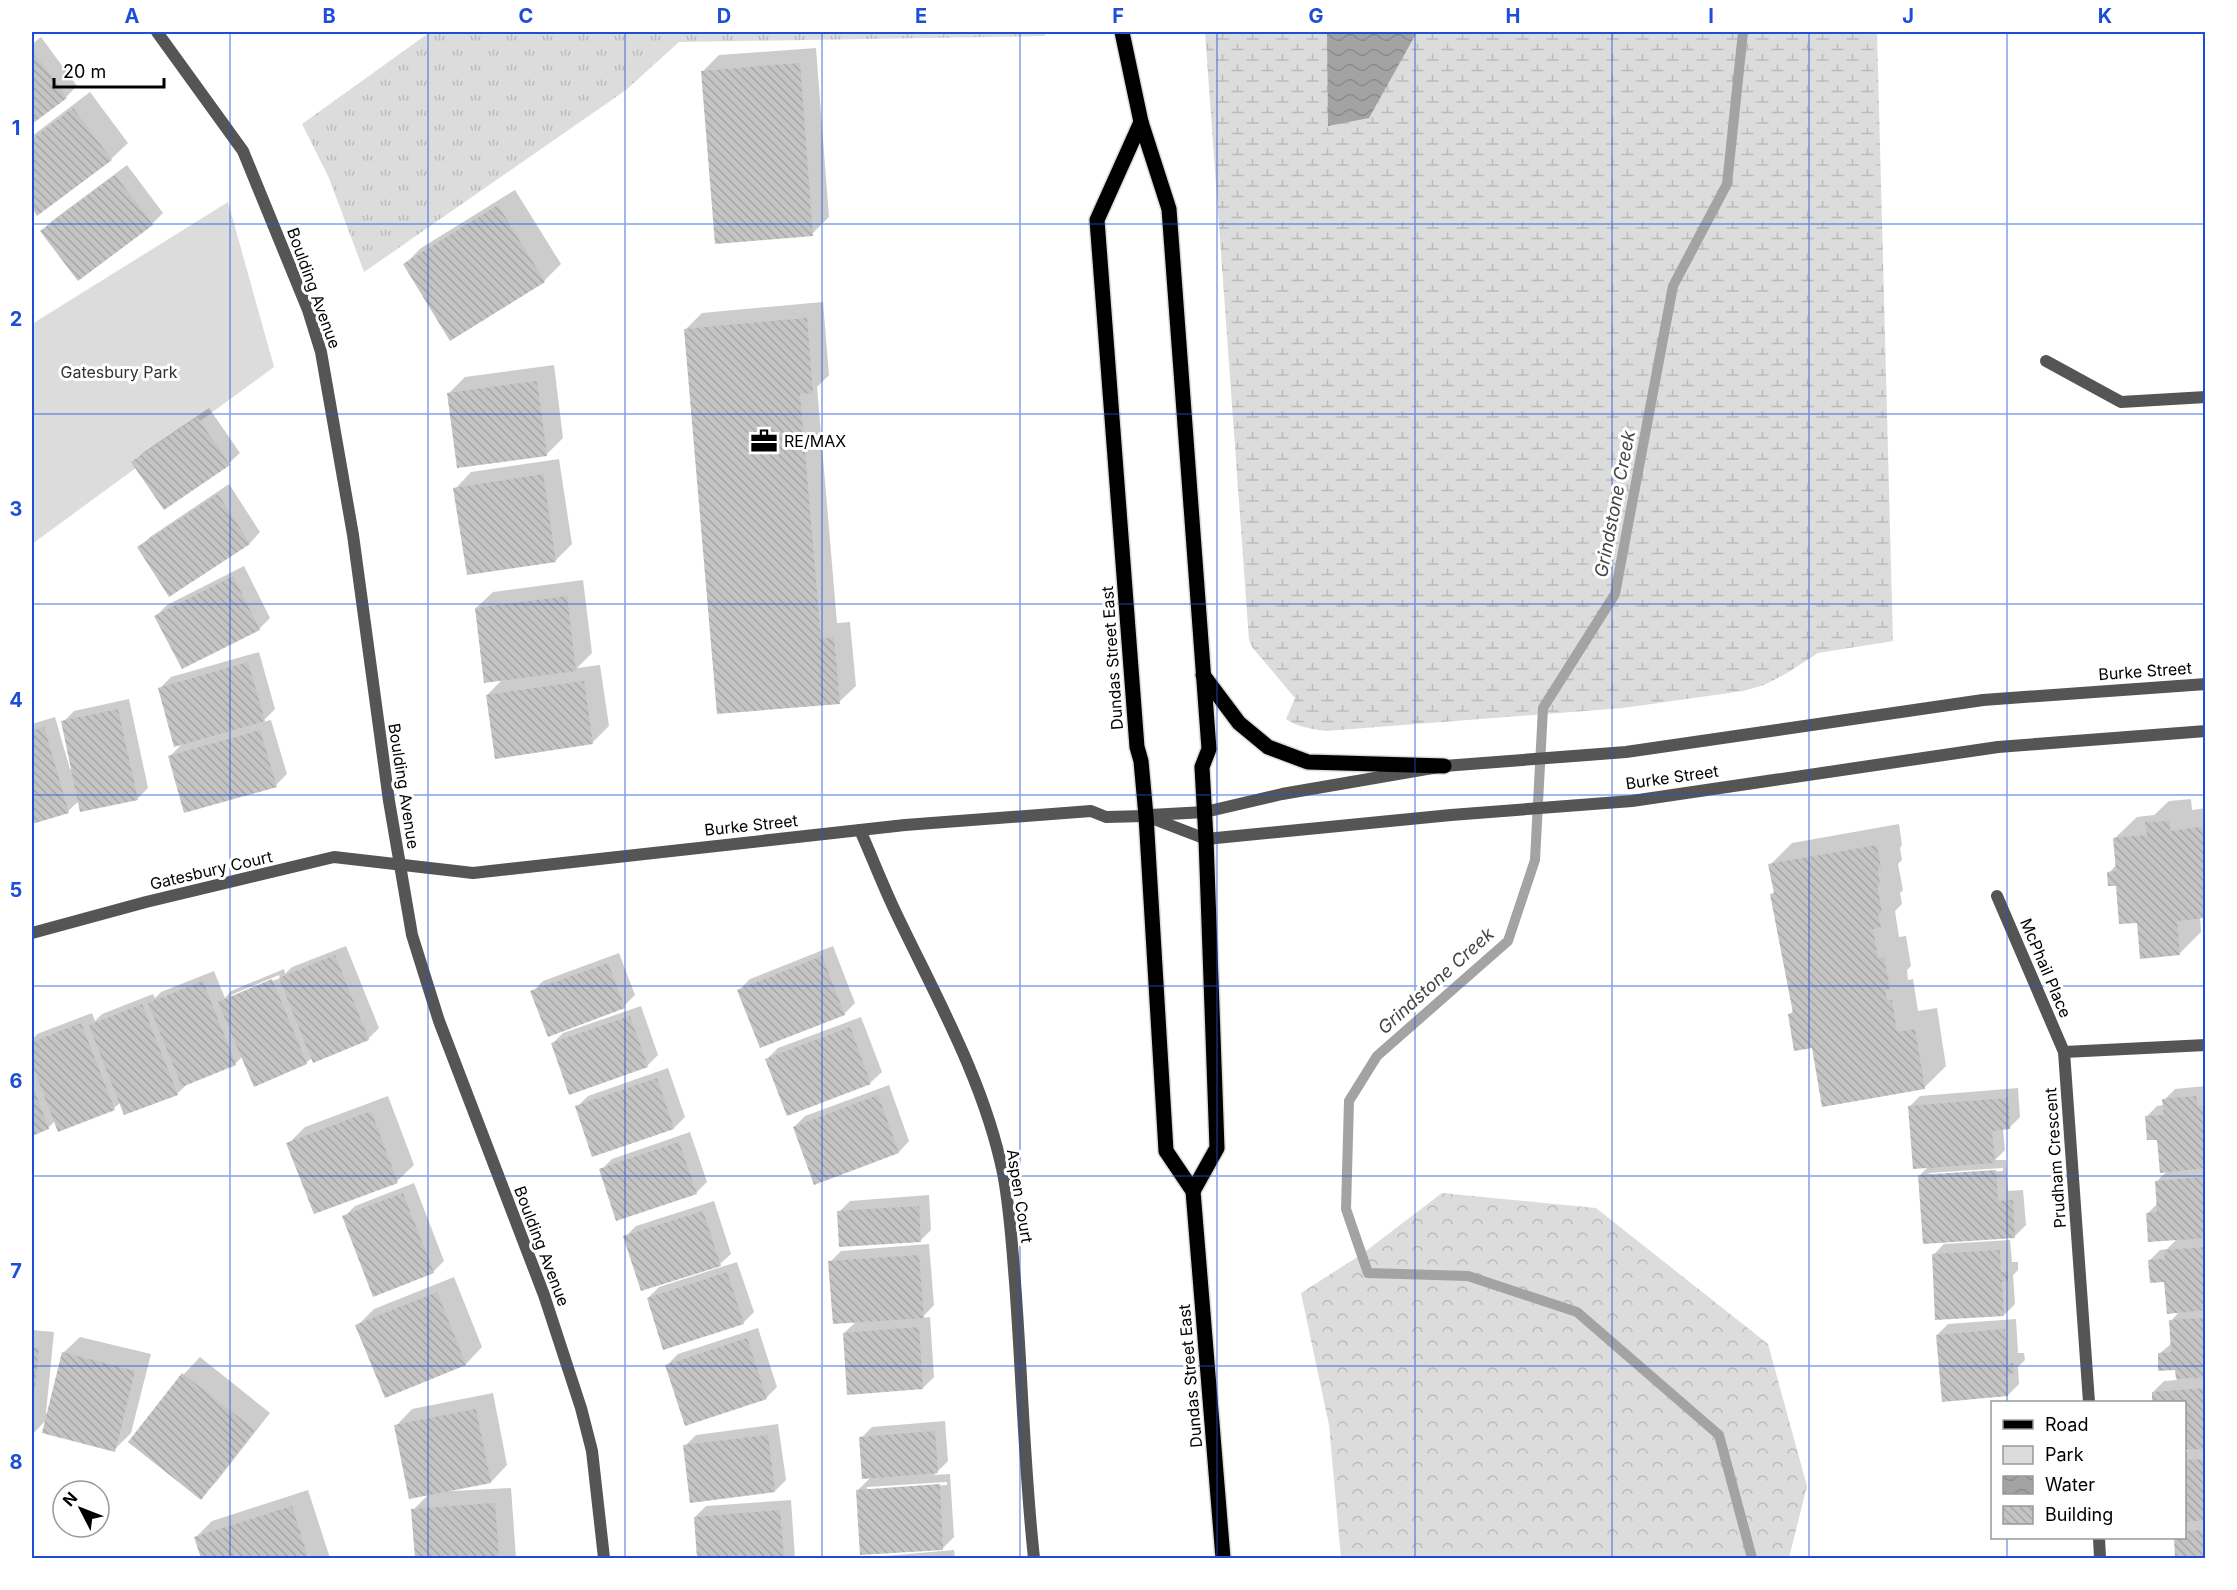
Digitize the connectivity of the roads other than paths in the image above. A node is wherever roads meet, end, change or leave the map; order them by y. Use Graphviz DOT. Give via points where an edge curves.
graph roads {
  1 [pos="158,32"];
  2 [pos="1122,32"];
  3 [pos="1141,122"];
  4 [pos="2046,361"];
  5 [pos="2205,396"];
  6 [pos="1202,674"];
  7 [pos="2205,684"];
  8 [pos="2205,731"];
  9 [pos="1444,766"];
  10 [pos="1205,812"];
  11 [pos="1146,816"];
  12 [pos="860,830"];
  13 [pos="1206,839"];
  14 [pos="400,864"];
  15 [pos="1997,896"];
  16 [pos="32,933"];
  17 [pos="2205,1045"];
  18 [pos="2064,1052"];
  19 [pos="1193,1191"];
  20 [pos="2089,1401"];
  21 [pos="2099,1539"];
  22 [pos="604,1558"];
  23 [pos="1034,1558"];
  24 [pos="1223,1558"];
  25 [pos="2100,1558"];
  1 -- 14 [label="street, Boulding Avenue" via="243,151 308,310 321,352 353,535"];
  2 -- 3 [label="main road"];
  3 -- 6 [label="main road" via="1169,209"];
  3 -- 11 [label="main road, Dundas Street East" via="1097,220 1137,747"];
  4 -- 5 [label="street" via="2121,402"];
  6 -- 9 [label="main road" via="1239,723 1268,747 1308,762"];
  6 -- 10 [label="main road" via="1209,749 1202,767"];
  7 -- 9 [label="street, Burke Street" via="1983,700 1626,752"];
  8 -- 13 [label="street, Burke Street" via="1998,747 1632,801 1451,814"];
  9 -- 10 [label="street, Burke Street" via="1282,794"];
  10 -- 11 [label="street, Burke Street"];
  10 -- 13 [label="main road"];
  11 -- 12 [label="street, Burke Street" via="1106,817 1091,811"];
  11 -- 13 [label="street, Burke Street"];
  11 -- 19 [label="main road, Dundas Street East" via="1166,1151"];
  12 -- 14 [label="street, Burke Street" via="473,873"];
  12 -- 23 [label="street, Aspen Court" via="952,1027 986,1113 1003,1174 1020,1342"];
  13 -- 19 [label="main road" via="1217,1148"];
  14 -- 16 [label="street, Gatesbury Court" via="334,857"];
  14 -- 22 [label="street, Boulding Avenue" via="412,935 439,1021 544,1295 581,1408 592,1451"];
  15 -- 18 [label="street, McPhail Place"];
  17 -- 18 [label="street"];
  18 -- 20 [label="street, Prudham Crescent"];
  19 -- 24 [label="main road, Dundas Street East"];
  21 -- 25 [label="street"];
}
